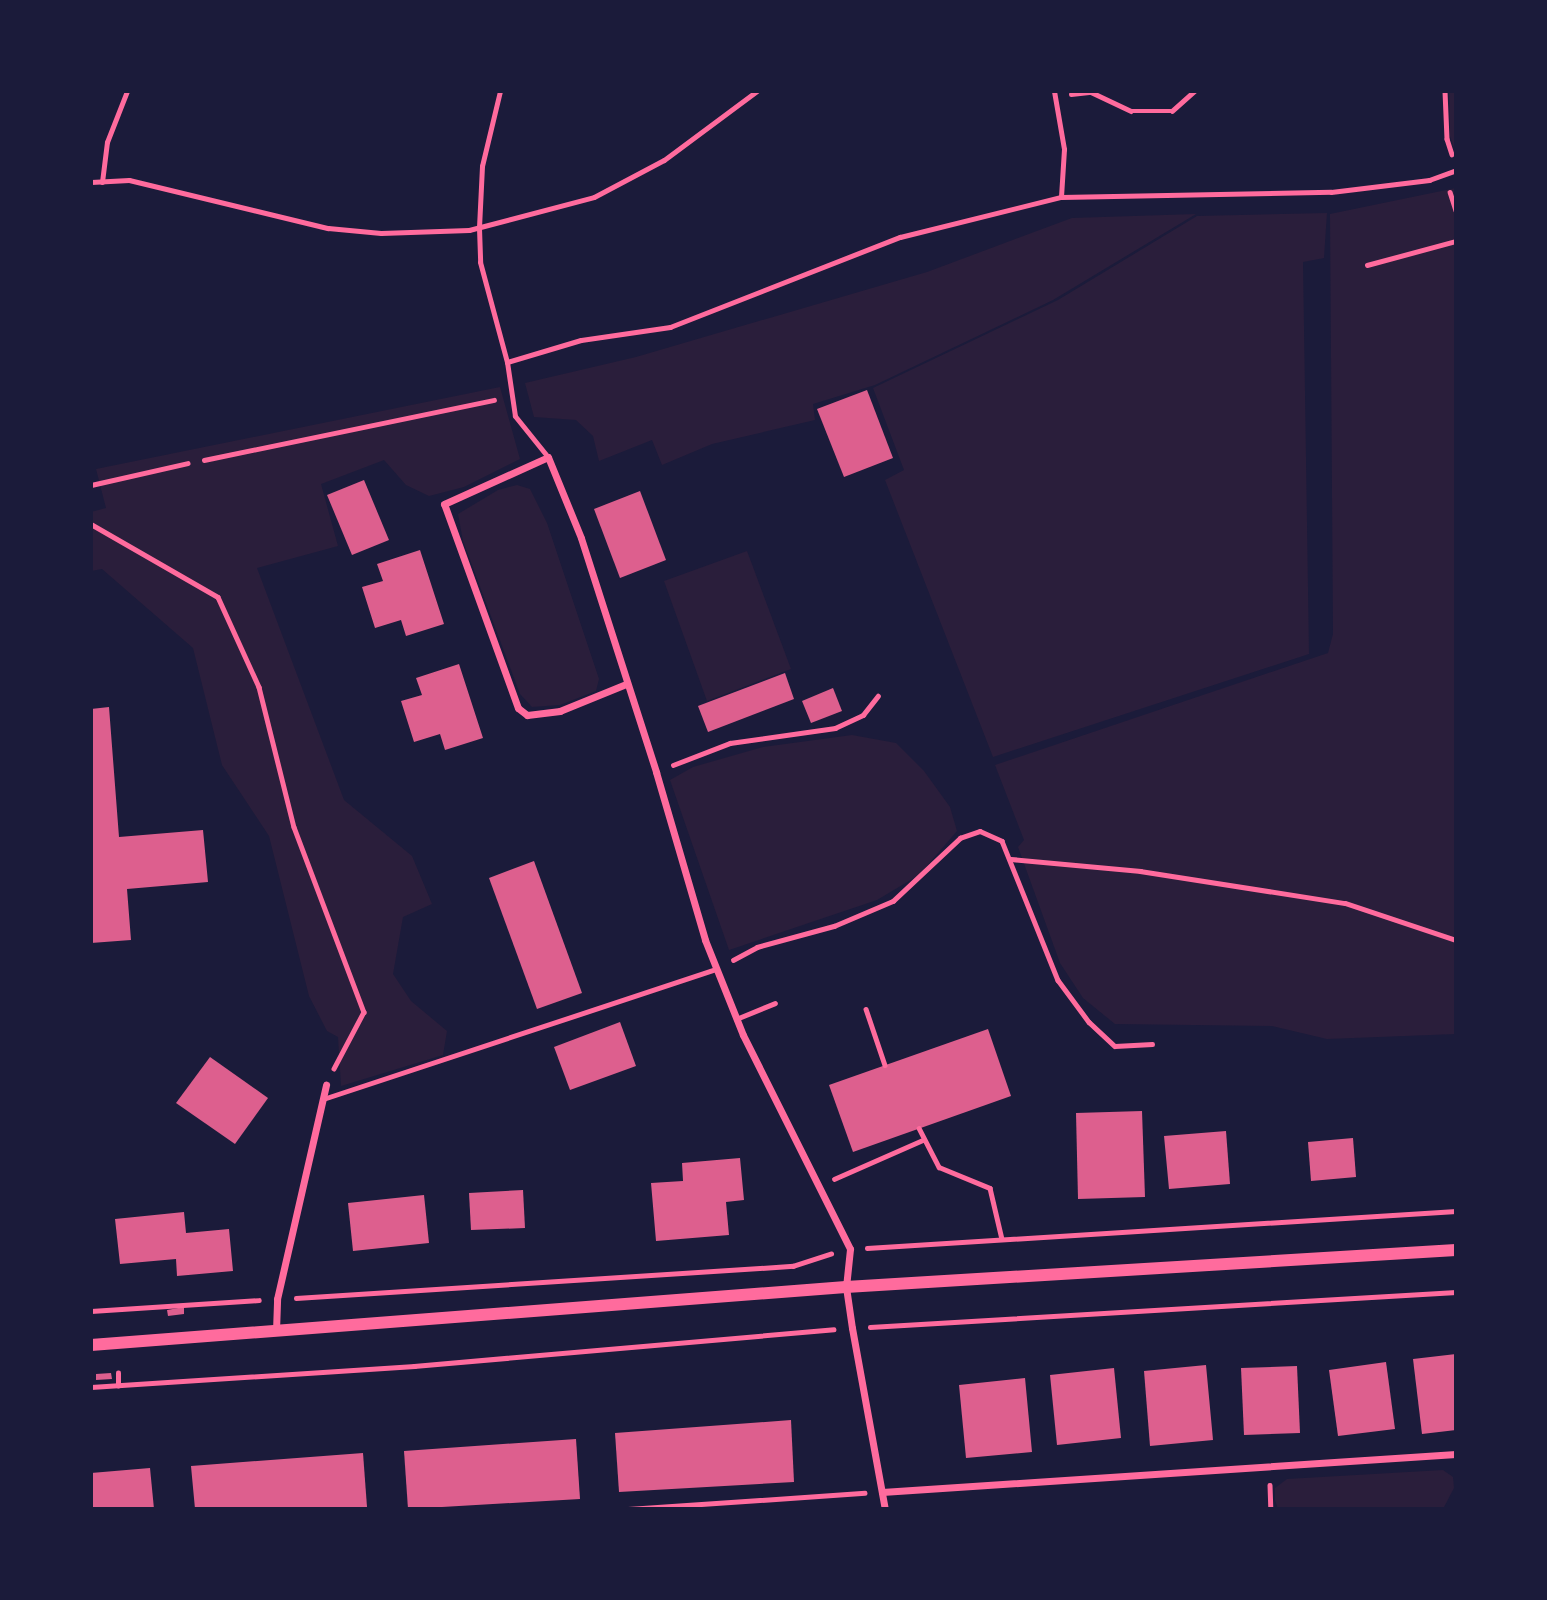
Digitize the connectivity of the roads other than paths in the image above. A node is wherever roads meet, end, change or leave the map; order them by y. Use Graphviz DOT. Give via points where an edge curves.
graph roads {
  1 [pos="127,91"];
  2 [pos="500,91"];
  3 [pos="757,91"];
  4 [pos="1054,91"];
  5 [pos="1456,170"];
  6 [pos="102,182"];
  7 [pos="91,183"];
  8 [pos="1061,197"];
  9 [pos="479,228"];
  10 [pos="507,362"];
  11 [pos="548,457"];
  12 [pos="188,463"];
  13 [pos="91,485"];
  14 [pos="626,684"];
  15 [pos="717,968"];
  16 [pos="775,1003"];
  17 [pos="736,1019"];
  18 [pos="326,1085"];
  19 [pos="323,1099"];
  20 [pos="1456,1250"];
  21 [pos="846,1287"];
  22 [pos="276,1332"];
  23 [pos="91,1345"];
  24 [pos="1456,1454"];
  25 [pos="882,1492"];
  26 [pos="885,1509"];
  1 -- 6 [label="lane" via="107,142"];
  2 -- 9 [label="lane" via="482,166"];
  3 -- 9 [label="lane" via="664,160 594,197"];
  4 -- 8 [label="lane" via="1064,149"];
  5 -- 8 [label="lane" via="1429,180 1331,192"];
  6 -- 7 [label="lane"];
  6 -- 9 [label="lane" via="129,180 328,228 381,233"];
  8 -- 10 [label="lane" via="900,237 670,327 580,340"];
  9 -- 10 [label="lane" via="480,262"];
  10 -- 11 [label="lane" via="515,416"];
  11 -- 14 [label="street" via="581,538"];
  11 -- 14 [label="street" via="444,504 511,694 527,715 560,711"];
  12 -- 13 [label="lane"];
  14 -- 15 [label="street"];
  15 -- 17 [label="street"];
  15 -- 19 [label="lane"];
  16 -- 17 [label="lane"];
  17 -- 21 [label="street" via="850,1249"];
  18 -- 19 [label="street"];
  19 -- 22 [label="street" via="276,1299"];
  20 -- 21 [label="street"];
  21 -- 22 [label="street"];
  21 -- 25 [label="street"];
  22 -- 23 [label="street"];
  24 -- 25 [label="street"];
  25 -- 26 [label="street"];
}
